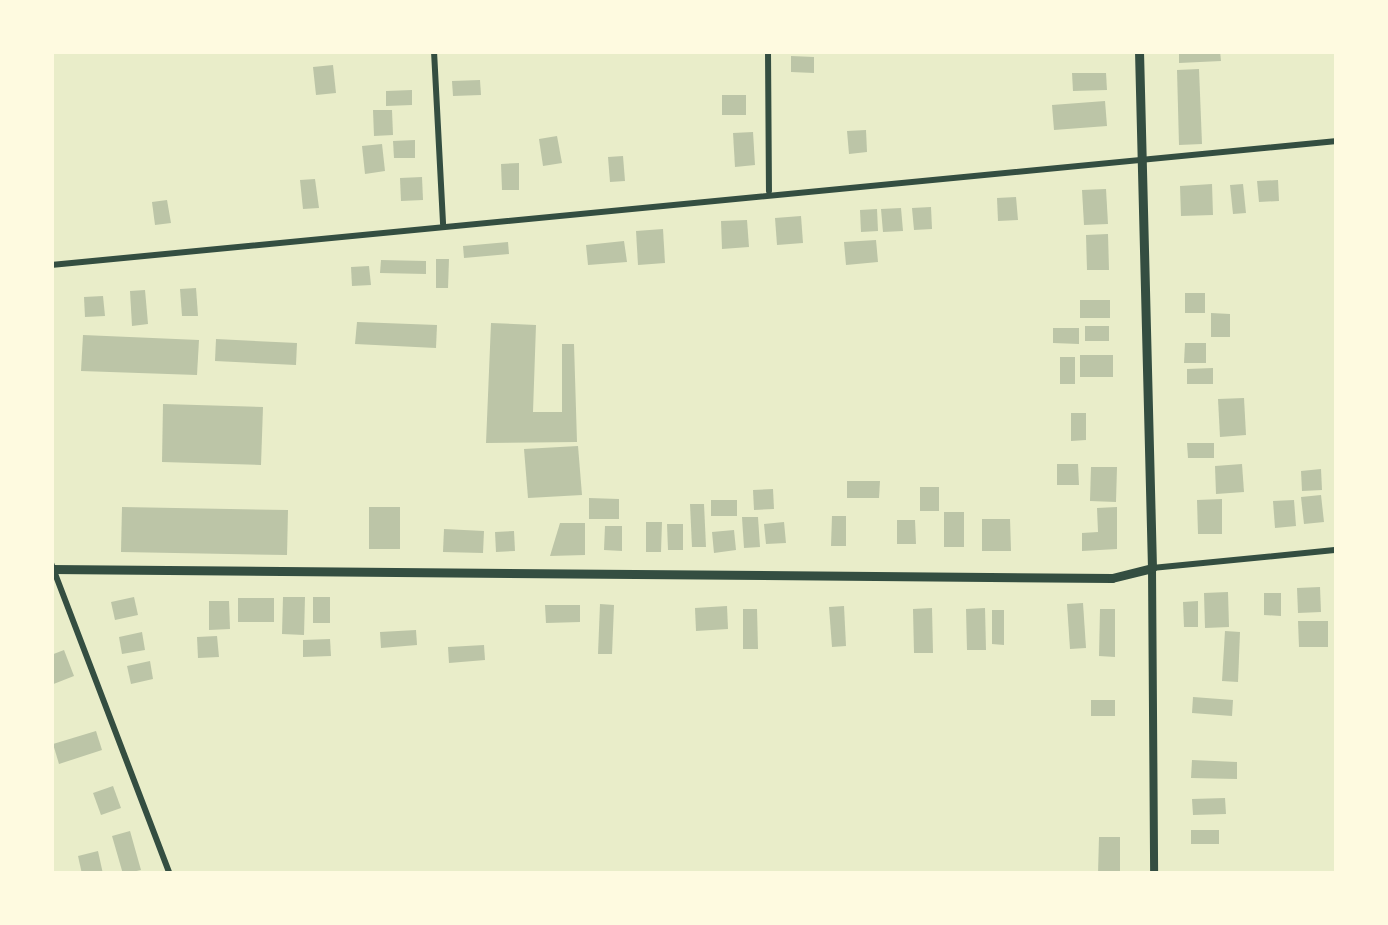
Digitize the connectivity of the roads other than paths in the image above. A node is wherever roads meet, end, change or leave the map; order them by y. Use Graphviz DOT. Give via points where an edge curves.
graph roads {
  1 [pos="434,51"];
  2 [pos="768,51"];
  3 [pos="1139,51"];
  4 [pos="1337,141"];
  5 [pos="1141,161"];
  6 [pos="769,193"];
  7 [pos="443,224"];
  8 [pos="51,265"];
  9 [pos="1337,550"];
  10 [pos="52,567"];
  11 [pos="1152,568"];
  12 [pos="170,874"];
  13 [pos="1154,874"];
  1 -- 7 [label="street"];
  2 -- 6 [label="street"];
  3 -- 5 [label="main road"];
  4 -- 5 [label="street"];
  5 -- 6 [label="street"];
  5 -- 11 [label="main road"];
  6 -- 7 [label="street"];
  7 -- 8 [label="street"];
  9 -- 11 [label="street"];
  10 -- 11 [label="main road" via="1112,578"];
  10 -- 12 [label="street"];
  11 -- 13 [label="street"];
}
